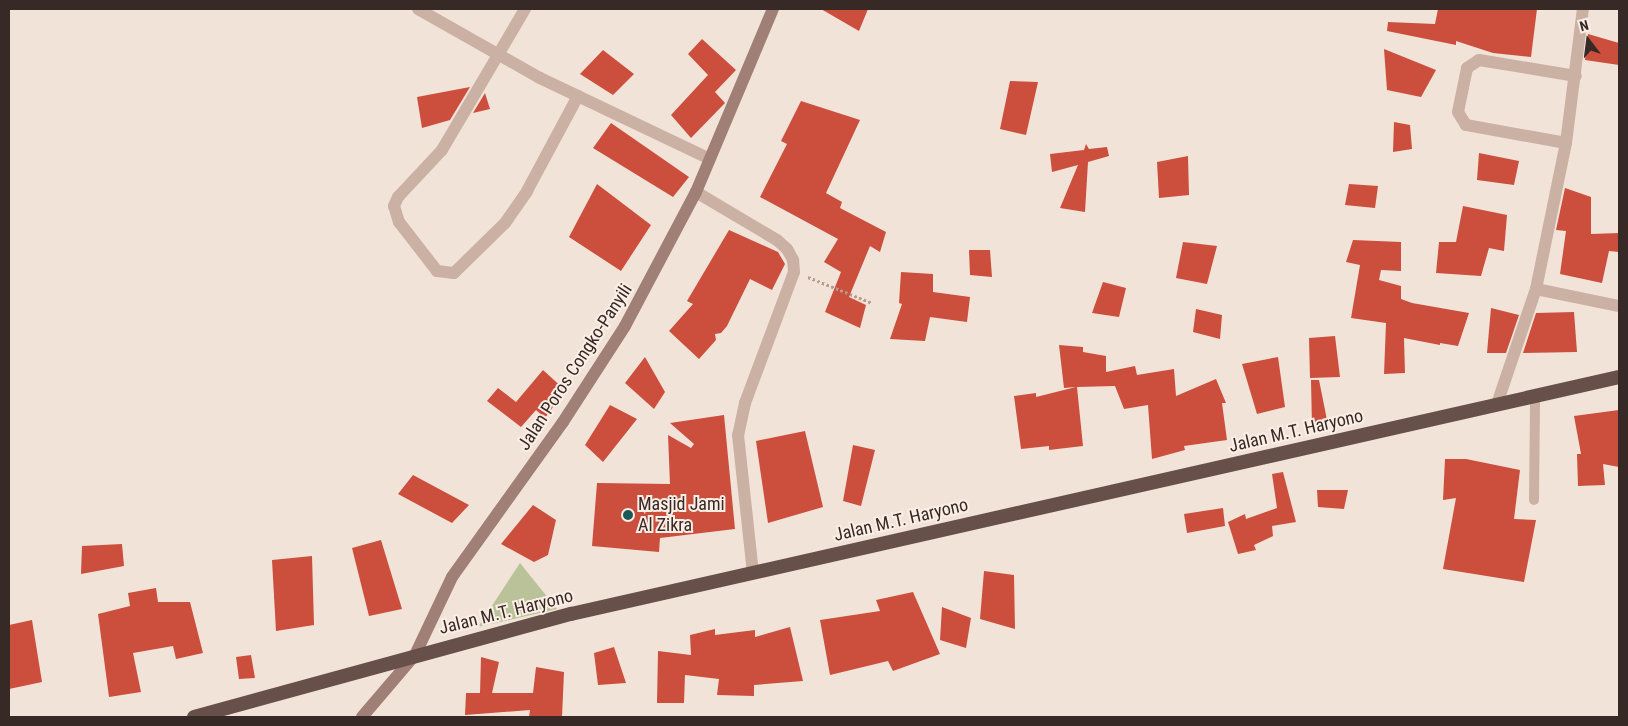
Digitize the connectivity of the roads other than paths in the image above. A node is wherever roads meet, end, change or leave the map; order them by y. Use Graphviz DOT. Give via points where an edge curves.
graph roads {
  1 [pos="419,9"];
  2 [pos="525,9"];
  3 [pos="773,9"];
  4 [pos="1583,9"];
  5 [pos="496,55"];
  6 [pos="1576,76"];
  7 [pos="578,96"];
  8 [pos="1566,142"];
  9 [pos="710,159"];
  10 [pos="696,192"];
  11 [pos="1536,289"];
  12 [pos="1619,306"];
  13 [pos="1619,377"];
  14 [pos="1534,397"];
  15 [pos="1497,404"];
  16 [pos="1534,500"];
  17 [pos="753,573"];
  18 [pos="415,655"];
  19 [pos="194,717"];
  20 [pos="362,717"];
  1 -- 5 [label="street"];
  2 -- 5 [label="street"];
  3 -- 9 [label="main road, Jalan Poros Congko-Panyili"];
  4 -- 6 [label="street"];
  5 -- 7 [label="street"];
  5 -- 7 [label="street" via="442,150 398,197 394,206 400,222 437,271 454,273 505,223 527,192"];
  6 -- 8 [label="street"];
  6 -- 8 [label="street" via="1479,60 1467,68 1458,112 1466,125"];
  7 -- 9 [label="street"];
  8 -- 11 [label="street"];
  9 -- 10 [label="main road, Jalan Poros Congko-Panyili"];
  10 -- 17 [label="street" via="783,244 793,260 794,272 745,403 738,435"];
  10 -- 18 [label="main road, Jalan Poros Congko-Panyili" via="625,326 563,422 452,577"];
  11 -- 12 [label="street"];
  11 -- 15 [label="street"];
  13 -- 14 [label="highway, Jalan M.T. Haryono"];
  14 -- 15 [label="highway, Jalan M.T. Haryono"];
  14 -- 16 [label="lane"];
  15 -- 17 [label="highway, Jalan M.T. Haryono"];
  17 -- 18 [label="highway, Jalan M.T. Haryono" via="571,614"];
  18 -- 19 [label="highway, Jalan M.T. Haryono"];
  18 -- 20 [label="main road, Jalan Poros Congko-Panyili"];
}
